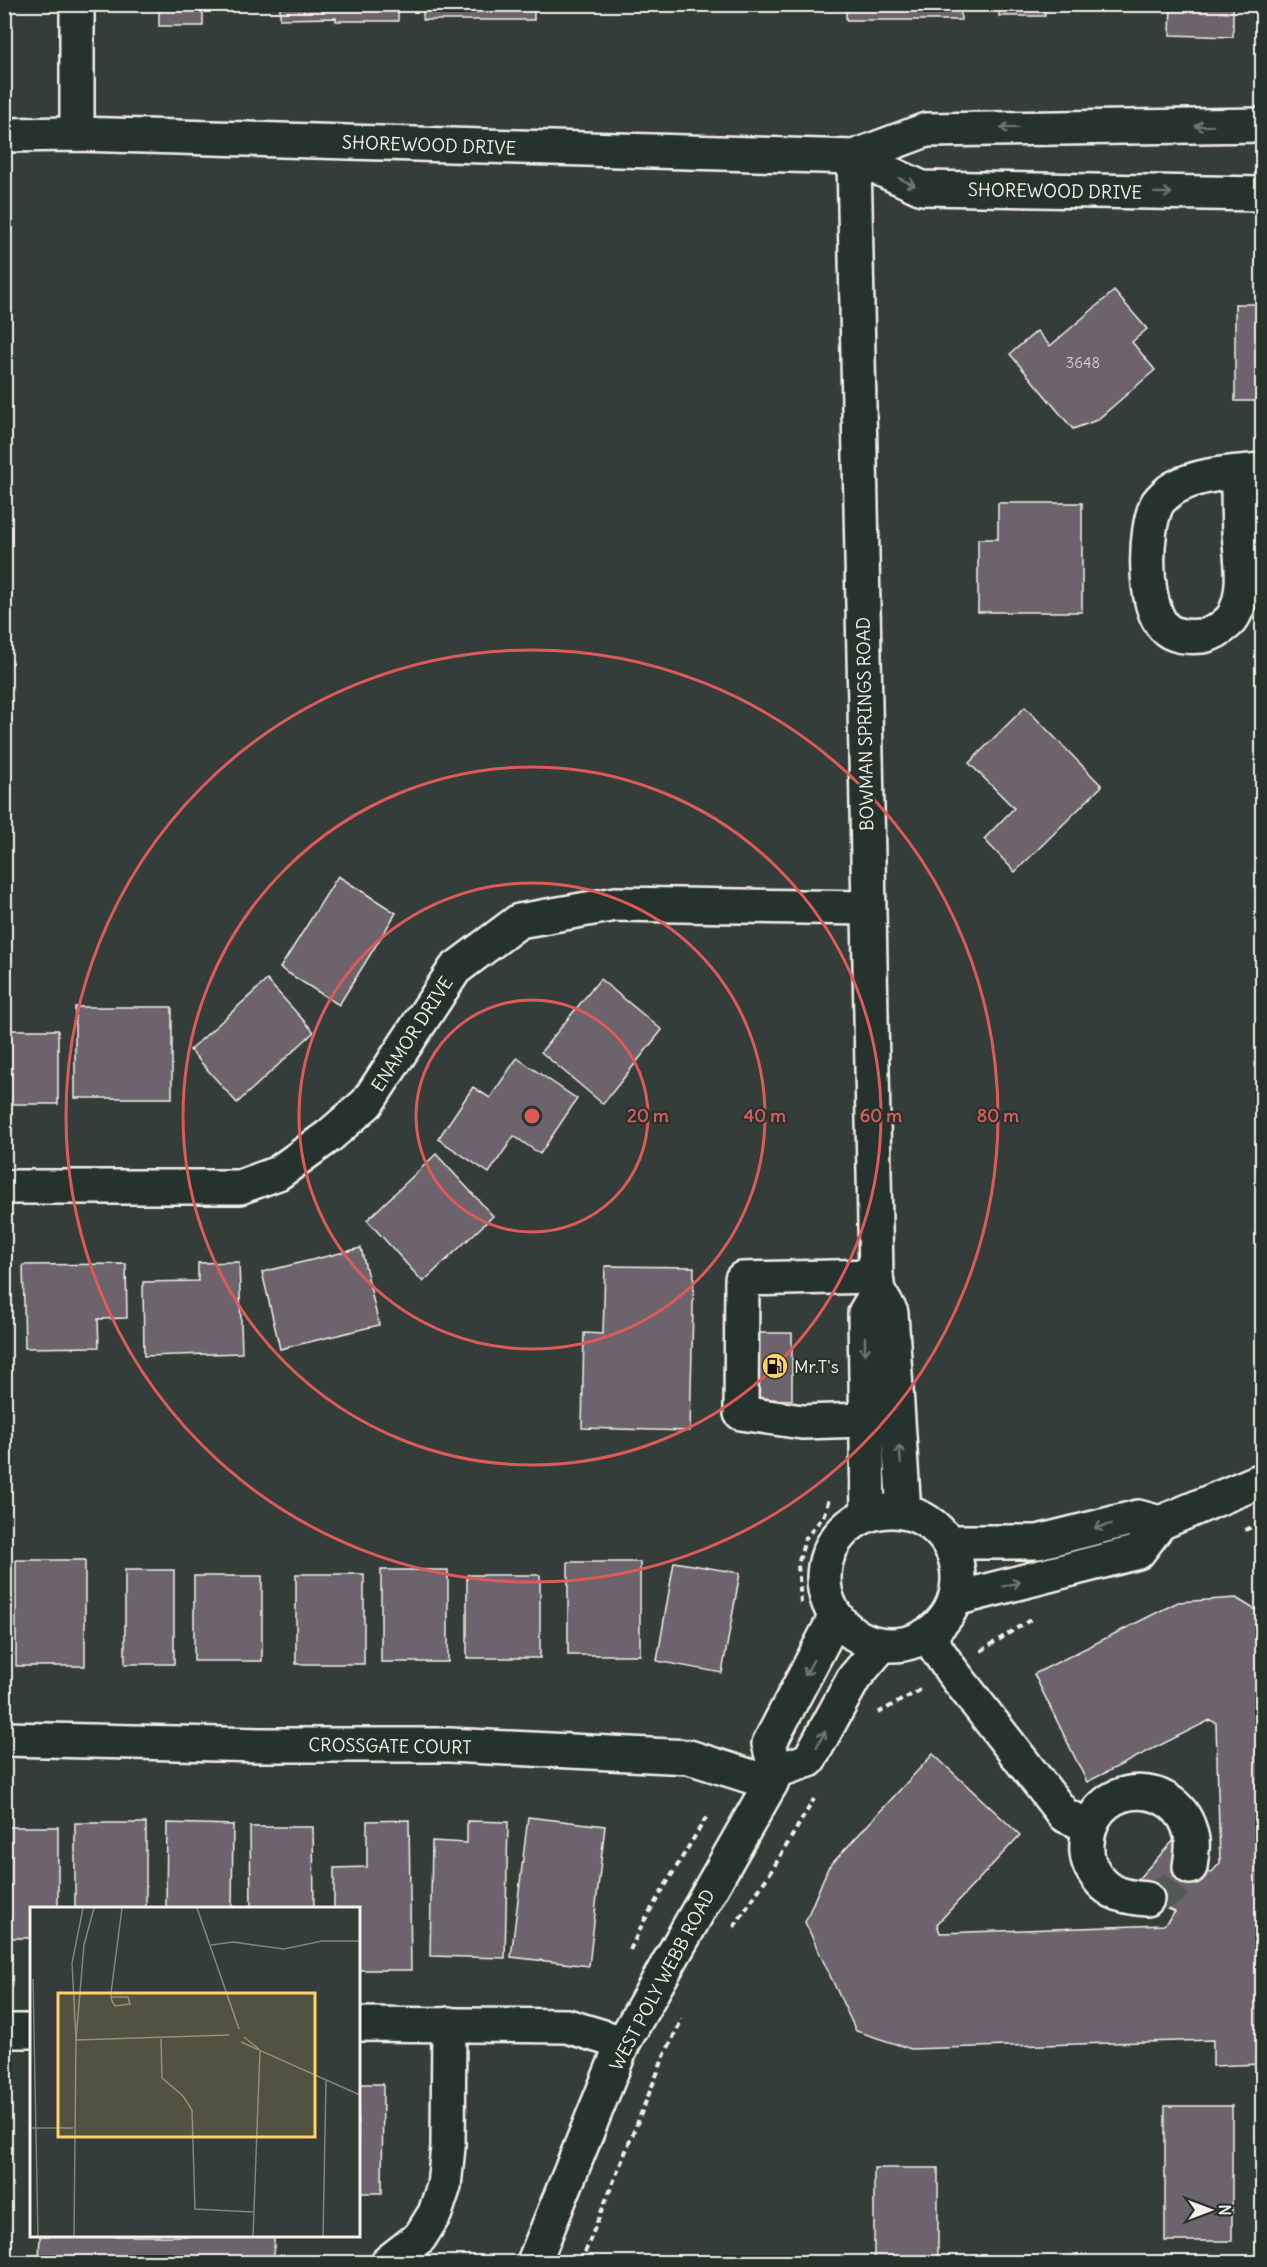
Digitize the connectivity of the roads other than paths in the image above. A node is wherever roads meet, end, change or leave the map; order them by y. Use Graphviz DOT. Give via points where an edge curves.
graph roads {
  1 [pos="77,4"];
  2 [pos="1263,125"];
  3 [pos="77,134"];
  4 [pos="4,135"];
  5 [pos="854,157"];
  6 [pos="1263,194"];
  7 [pos="1250,471"];
  8 [pos="867,908"];
  9 [pos="4,1187"];
  10 [pos="877,1284"];
  11 [pos="865,1420"];
  12 [pos="1263,1480"];
  13 [pos="904,1512"];
  14 [pos="868,1514"];
  15 [pos="1160,1523"];
  16 [pos="949,1542"];
  17 [pos="955,1599"];
  18 [pos="836,1616"];
  19 [pos="927,1635"];
  20 [pos="882,1645"];
  21 [pos="4,1739"];
  22 [pos="773,1777"];
  23 [pos="1089,1826"];
  24 [pos="1190,1867"];
  25 [pos="1147,1899"];
  26 [pos="360,2024"];
  27 [pos="449,2024"];
  28 [pos="4,2031"];
  29 [pos="30,2031"];
  30 [pos="623,2043"];
  31 [pos="388,2262"];
  32 [pos="534,2262"];
  1 -- 3 [label="street"];
  2 -- 5 [label="street, SHOREWOOD DRIVE, one-way" via="926,130"];
  3 -- 4 [label="street, SHOREWOOD DRIVE"];
  3 -- 5 [label="street, SHOREWOOD DRIVE"];
  5 -- 6 [label="street, SHOREWOOD DRIVE, one-way" via="922,188"];
  5 -- 8 [label="street, BOWMAN SPRINGS ROAD"];
  7 -- 7 [label="street" via="1242,582 1235,615 1207,635 1173,634 1155,614 1149,588 1149,534 1158,503 1173,489 1201,478"];
  8 -- 9 [label="street, ENAMOR DRIVE" via="616,904 519,921 455,969 367,1103 278,1173 240,1187"];
  8 -- 10 [label="street, BOWMAN SPRINGS ROAD"];
  10 -- 11 [label="street, BOWMAN SPRINGS ROAD, one-way" via="865,1313"];
  10 -- 11 [label="street" via="742,1279 741,1413 802,1422"];
  13 -- 10 [label="street, BOWMAN SPRINGS ROAD, one-way" via="891,1313"];
  11 -- 14 [label="street, BOWMAN SPRINGS ROAD"];
  12 -- 15 [label="street"];
  13 -- 14 [label="street"];
  13 -- 16 [label="street" via="934,1525"];
  14 -- 18 [label="street" via="848,1526 832,1544 825,1565 824,1587"];
  15 -- 16 [label="street, one-way" via="1138,1517 1038,1542"];
  17 -- 15 [label="street, one-way" via="1138,1552"];
  16 -- 17 [label="street" via="958,1564"];
  17 -- 19 [label="street" via="940,1625"];
  18 -- 20 [label="street" via="861,1638"];
  18 -- 22 [label="street, one-way" via="769,1744"];
  19 -- 20 [label="street" via="903,1645"];
  19 -- 23 [label="street" via="1064,1815"];
  22 -- 20 [label="street, one-way" via="809,1760 854,1678"];
  21 -- 22 [label="street, CROSSGATE COURT" via="449,1745 689,1757"];
  22 -- 30 [label="street, WEST POLY WEBB ROAD"];
  23 -- 24 [label="street" via="1111,1799 1145,1792 1162,1797 1176,1806 1186,1820 1192,1836"];
  23 -- 25 [label="street" via="1088,1861 1096,1877 1109,1890 1125,1897"];
  26 -- 27 [label="street"];
  27 -- 30 [label="street" via="567,2026"];
  27 -- 31 [label="street" via="444,2186 435,2213 420,2237"];
  28 -- 29 [label="street"];
  30 -- 32 [label="street, WEST POLY WEBB ROAD"];
}
